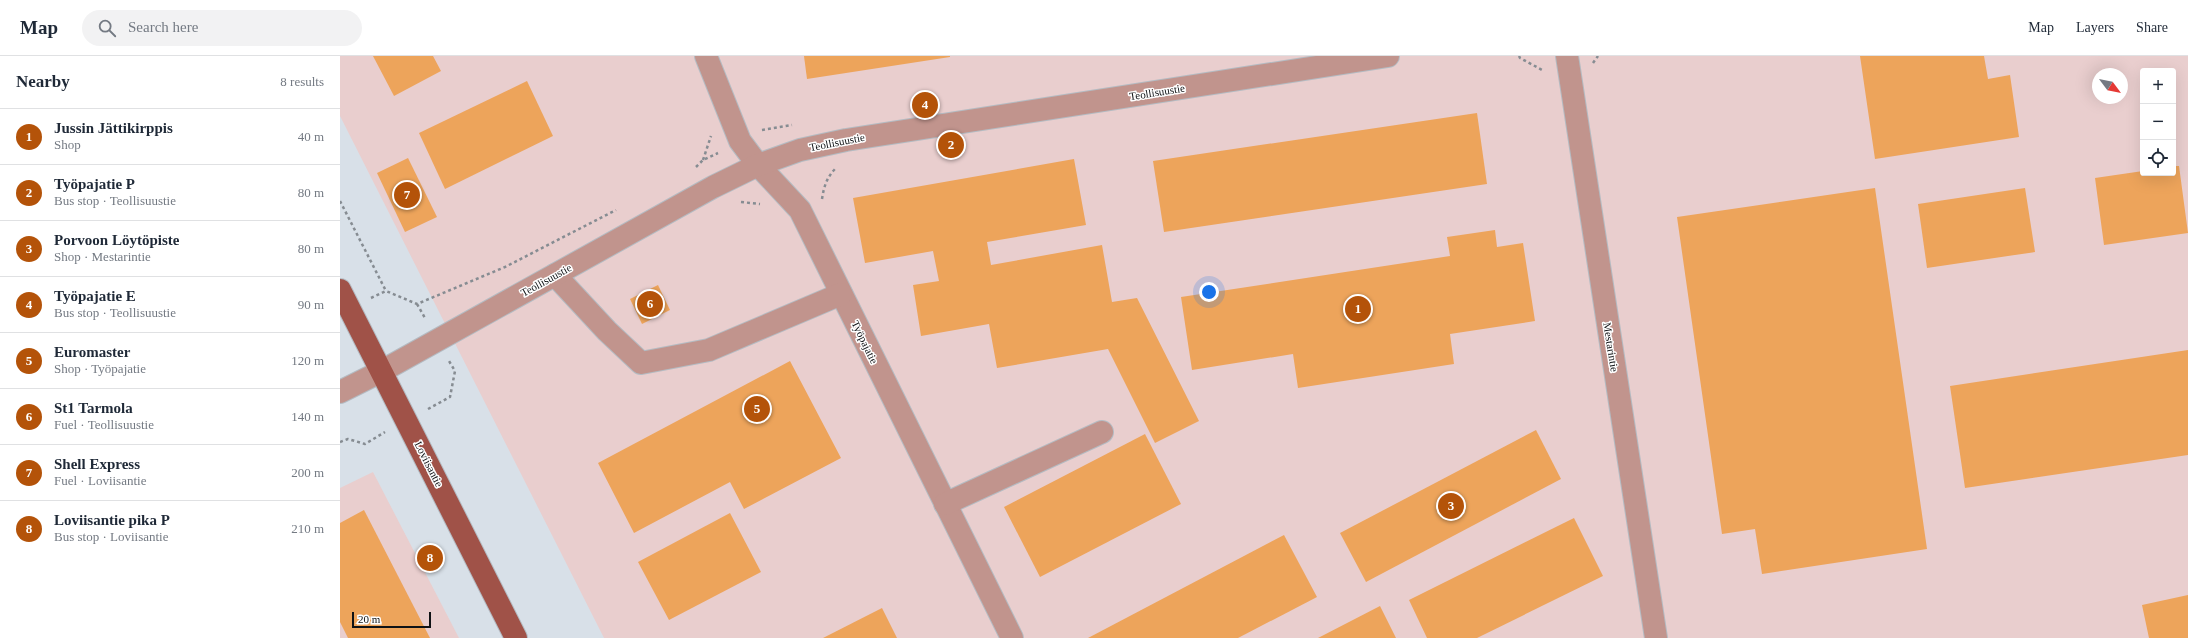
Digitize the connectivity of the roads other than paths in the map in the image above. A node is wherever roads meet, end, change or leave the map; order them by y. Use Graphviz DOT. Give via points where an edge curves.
graph roads {
  1 [pos="706,56"];
  2 [pos="1388,56"];
  3 [pos="1567,56"];
  4 [pos="758,165"];
  5 [pos="555,275"];
  6 [pos="340,290"];
  7 [pos="841,294"];
  8 [pos="382,371"];
  9 [pos="340,392"];
  10 [pos="1102,432"];
  11 [pos="945,504"];
  12 [pos="516,638"];
  13 [pos="1012,638"];
  14 [pos="1656,638"];
  1 -- 4 [label="street, Työpajatie" via="740,142"];
  2 -- 4 [label="street, Teollisuustie" via="846,140 800,150"];
  3 -- 14 [label="street, Mestarintie"];
  4 -- 5 [label="street, Teollisuustie" via="713,187"];
  4 -- 7 [label="street, Työpajatie" via="800,210"];
  5 -- 7 [label="street" via="641,363 709,350"];
  5 -- 8 [label="street, Teollisuustie"];
  6 -- 8 [label="main road, Loviisantie"];
  7 -- 11 [label="street, Työpajatie"];
  8 -- 9 [label="street, Teollisuustie"];
  8 -- 12 [label="main road, Loviisantie"];
  10 -- 11 [label="street"];
  11 -- 13 [label="street, Työpajatie"];
}
